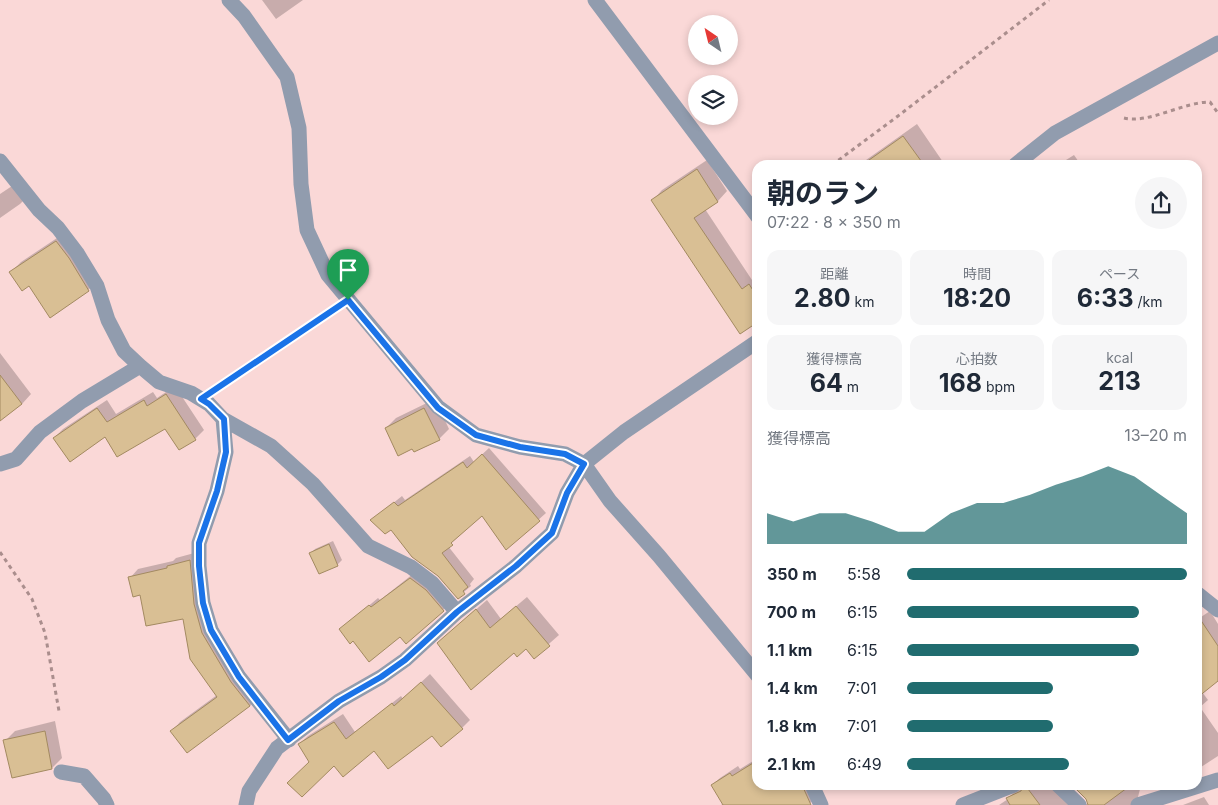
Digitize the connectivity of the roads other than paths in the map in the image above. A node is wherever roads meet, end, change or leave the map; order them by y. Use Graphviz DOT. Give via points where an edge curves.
graph roads {
  1 [pos="229,0"];
  2 [pos="595,0"];
  3 [pos="1218,43"];
  4 [pos="1021,160"];
  5 [pos="0,161"];
  6 [pos="752,209"];
  7 [pos="752,345"];
  8 [pos="140,366"];
  9 [pos="224,419"];
  10 [pos="0,464"];
  11 [pos="584,464"];
  12 [pos="1202,597"];
  13 [pos="1218,610"];
  14 [pos="457,612"];
  15 [pos="752,669"];
  16 [pos="288,740"];
  17 [pos="61,772"];
  18 [pos="1218,780"];
  19 [pos="1202,785"];
  20 [pos="814,790"];
  21 [pos="1001,790"];
  22 [pos="1063,790"];
  23 [pos="1186,790"];
  24 [pos="107,805"];
  25 [pos="246,805"];
  26 [pos="821,805"];
  27 [pos="963,805"];
  28 [pos="1078,805"];
  29 [pos="1138,805"];
  1 -- 11 [label="street" via="287,77 299,128 307,230 328,275 438,408 476,435 520,447 565,454"];
  2 -- 6 [label="street"];
  3 -- 4 [label="street" via="1054,133"];
  5 -- 8 [label="street" via="77,253 97,286 108,320 124,351"];
  7 -- 11 [label="street" via="624,432"];
  8 -- 9 [label="street" via="160,382 191,393 209,404"];
  8 -- 10 [label="street" via="40,432 16,459"];
  9 -- 14 [label="street" via="271,446 312,484 368,546 411,567 432,583"];
  9 -- 16 [label="street" via="226,452 199,543 203,603 211,630 239,677"];
  11 -- 14 [label="street" via="567,493 552,533"];
  11 -- 15 [label="street" via="610,501"];
  12 -- 13 [label="street"];
  14 -- 16 [label="street" via="405,660 339,701"];
  16 -- 25 [label="street" via="276,748 259,774 249,791"];
  17 -- 24 [label="street" via="84,776"];
  18 -- 19 [label="street"];
  20 -- 26 [label="street"];
  21 -- 27 [label="street"];
  22 -- 28 [label="street"];
  23 -- 29 [label="street"];
}
